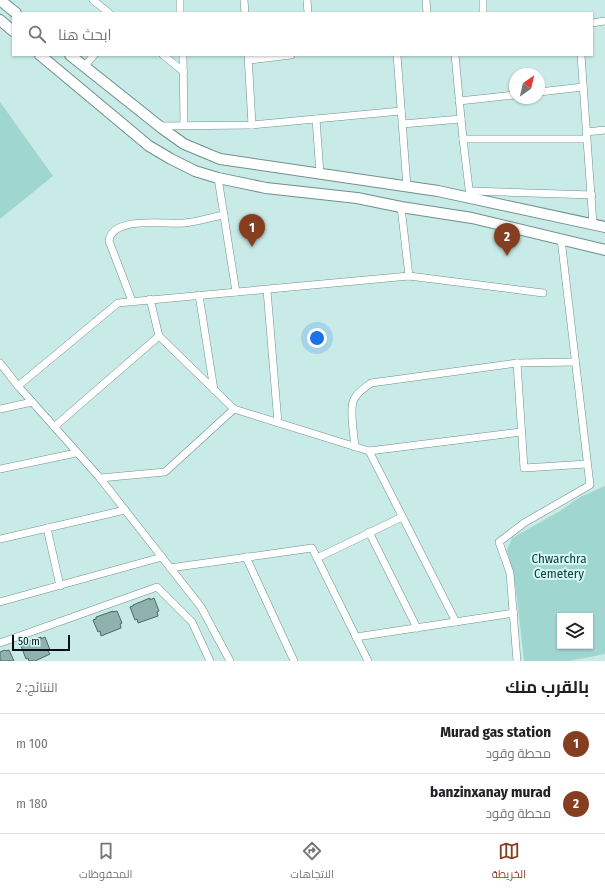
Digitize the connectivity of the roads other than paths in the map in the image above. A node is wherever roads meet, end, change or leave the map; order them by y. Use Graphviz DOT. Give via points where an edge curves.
graph roads {
  1 [pos="0,0"];
  2 [pos="93,0"];
  3 [pos="180,0"];
  4 [pos="244,0"];
  5 [pos="307,0"];
  6 [pos="426,0"];
  7 [pos="483,0"];
  8 [pos="15,12"];
  9 [pos="108,12"];
  10 [pos="180,12"];
  11 [pos="245,12"];
  12 [pos="308,12"];
  13 [pos="427,12"];
  14 [pos="483,12"];
  15 [pos="0,20"];
  16 [pos="605,21"];
  17 [pos="593,23"];
  18 [pos="12,30"];
  19 [pos="41,56"];
  20 [pos="71,56"];
  21 [pos="93,56"];
  22 [pos="163,56"];
  23 [pos="183,56"];
  24 [pos="270,56"];
  25 [pos="397,56"];
  26 [pos="456,56"];
  27 [pos="581,56"];
  28 [pos="248,57"];
  29 [pos="84,67"];
  30 [pos="184,72"];
  31 [pos="583,87"];
  32 [pos="545,91"];
  33 [pos="509,96"];
  34 [pos="459,101"];
  35 [pos="401,111"];
  36 [pos="316,119"];
  37 [pos="461,119"];
  38 [pos="402,124"];
  39 [pos="184,125"];
  40 [pos="252,125"];
  41 [pos="159,126"];
  42 [pos="605,130"];
  43 [pos="586,136"];
  44 [pos="463,139"];
  45 [pos="320,174"];
  46 [pos="218,178"];
  47 [pos="357,179"];
  48 [pos="407,187"];
  49 [pos="470,194"];
  50 [pos="592,194"];
  51 [pos="357,198"];
  52 [pos="401,208"];
  53 [pos="224,215"];
  54 [pos="593,224"];
  55 [pos="605,227"];
  56 [pos="561,240"];
  57 [pos="605,250"];
  58 [pos="409,276"];
  59 [pos="267,290"];
  60 [pos="236,292"];
  61 [pos="543,293"];
  62 [pos="199,296"];
  63 [pos="150,299"];
  64 [pos="132,301"];
  65 [pos="159,336"];
  66 [pos="575,362"];
  67 [pos="0,363"];
  68 [pos="517,363"];
  69 [pos="18,386"];
  70 [pos="214,390"];
  71 [pos="32,402"];
  72 [pos="0,409"];
  73 [pos="234,409"];
  74 [pos="278,423"];
  75 [pos="54,427"];
  76 [pos="521,432"];
  77 [pos="355,447"];
  78 [pos="369,452"];
  79 [pos="76,453"];
  80 [pos="587,464"];
  81 [pos="0,469"];
  82 [pos="100,478"];
  83 [pos="125,510"];
  84 [pos="402,517"];
  85 [pos="47,528"];
  86 [pos="369,532"];
  87 [pos="0,538"];
  88 [pos="162,557"];
  89 [pos="246,558"];
  90 [pos="317,558"];
  91 [pos="170,568"];
  92 [pos="60,586"];
  93 [pos="0,602"];
  94 [pos="514,613"];
  95 [pos="456,622"];
  96 [pos="417,628"];
  97 [pos="356,637"];
  98 [pos="0,643"];
  99 [pos="210,661"];
  100 [pos="230,661"];
  101 [pos="294,661"];
  102 [pos="368,661"];
  103 [pos="516,661"];
  1 -- 8 [label="street"];
  2 -- 9 [label="street"];
  3 -- 10 [label="street"];
  4 -- 11 [label="street"];
  5 -- 12 [label="street"];
  6 -- 13 [label="street"];
  7 -- 14 [label="street"];
  15 -- 18 [label="street"];
  16 -- 17 [label="street"];
  19 -- 46 [label="street" via="149,146 195,171"];
  20 -- 29 [label="street"];
  21 -- 29 [label="street"];
  22 -- 30 [label="street"];
  23 -- 30 [label="street"];
  24 -- 28 [label="street"];
  25 -- 35 [label="street"];
  26 -- 34 [label="street"];
  27 -- 31 [label="street"];
  28 -- 40 [label="street"];
  29 -- 41 [label="street"];
  30 -- 39 [label="street"];
  31 -- 32 [label="street"];
  31 -- 43 [label="street"];
  33 -- 34 [label="street"];
  34 -- 37 [label="street"];
  35 -- 36 [label="street"];
  35 -- 38 [label="street"];
  36 -- 40 [label="street"];
  36 -- 45 [label="street"];
  37 -- 38 [label="street"];
  37 -- 44 [label="street"];
  38 -- 48 [label="street"];
  39 -- 40 [label="street"];
  39 -- 41 [label="street"];
  41 -- 45 [label="street" via="184,144 220,159"];
  42 -- 43 [label="street"];
  43 -- 44 [label="street"];
  43 -- 50 [label="street"];
  44 -- 49 [label="street"];
  45 -- 47 [label="street"];
  46 -- 51 [label="street" via="266,188"];
  46 -- 53 [label="street"];
  47 -- 48 [label="street"];
  47 -- 51 [label="street"];
  48 -- 49 [label="street"];
  49 -- 50 [label="street"];
  49 -- 54 [label="street"];
  50 -- 54 [label="street"];
  51 -- 52 [label="street"];
  52 -- 56 [label="street" via="472,218"];
  52 -- 58 [label="street"];
  53 -- 60 [label="street"];
  53 -- 64 [label="street" via="186,223 137,223 114,231 109,241"];
  54 -- 55 [label="street"];
  56 -- 57 [label="street"];
  56 -- 66 [label="street"];
  58 -- 59 [label="street"];
  58 -- 61 [label="street"];
  59 -- 60 [label="street"];
  59 -- 74 [label="street"];
  60 -- 62 [label="street"];
  62 -- 63 [label="street"];
  62 -- 70 [label="street"];
  63 -- 64 [label="street"];
  63 -- 65 [label="street"];
  64 -- 69 [label="street" via="118,302"];
  65 -- 70 [label="street"];
  65 -- 75 [label="street"];
  66 -- 68 [label="street"];
  66 -- 80 [label="street"];
  67 -- 69 [label="street"];
  68 -- 76 [label="street"];
  68 -- 77 [label="street" via="371,383 360,390 354,399"];
  69 -- 71 [label="street"];
  70 -- 73 [label="street"];
  71 -- 72 [label="street"];
  71 -- 75 [label="street"];
  73 -- 74 [label="street"];
  73 -- 82 [label="street" via="165,472"];
  74 -- 77 [label="street"];
  75 -- 79 [label="street"];
  76 -- 78 [label="street"];
  76 -- 80 [label="street" via="524,468"];
  77 -- 78 [label="street"];
  78 -- 84 [label="street"];
  79 -- 81 [label="street"];
  79 -- 82 [label="street"];
  80 -- 94 [label="street" via="590,485 524,523 499,542 510,573"];
  82 -- 83 [label="street"];
  83 -- 85 [label="street"];
  83 -- 88 [label="street"];
  84 -- 86 [label="street"];
  84 -- 95 [label="street"];
  85 -- 87 [label="street"];
  85 -- 92 [label="street"];
  86 -- 90 [label="street"];
  86 -- 96 [label="street"];
  88 -- 91 [label="street"];
  88 -- 92 [label="street"];
  89 -- 90 [label="street" via="312,548"];
  89 -- 91 [label="street"];
  89 -- 101 [label="street"];
  90 -- 97 [label="street"];
  91 -- 100 [label="street" via="201,607"];
  92 -- 93 [label="street"];
  94 -- 95 [label="street"];
  94 -- 103 [label="street"];
  95 -- 96 [label="street"];
  96 -- 97 [label="street"];
  97 -- 102 [label="street"];
  98 -- 99 [label="street" via="157,587 192,622"];
}
